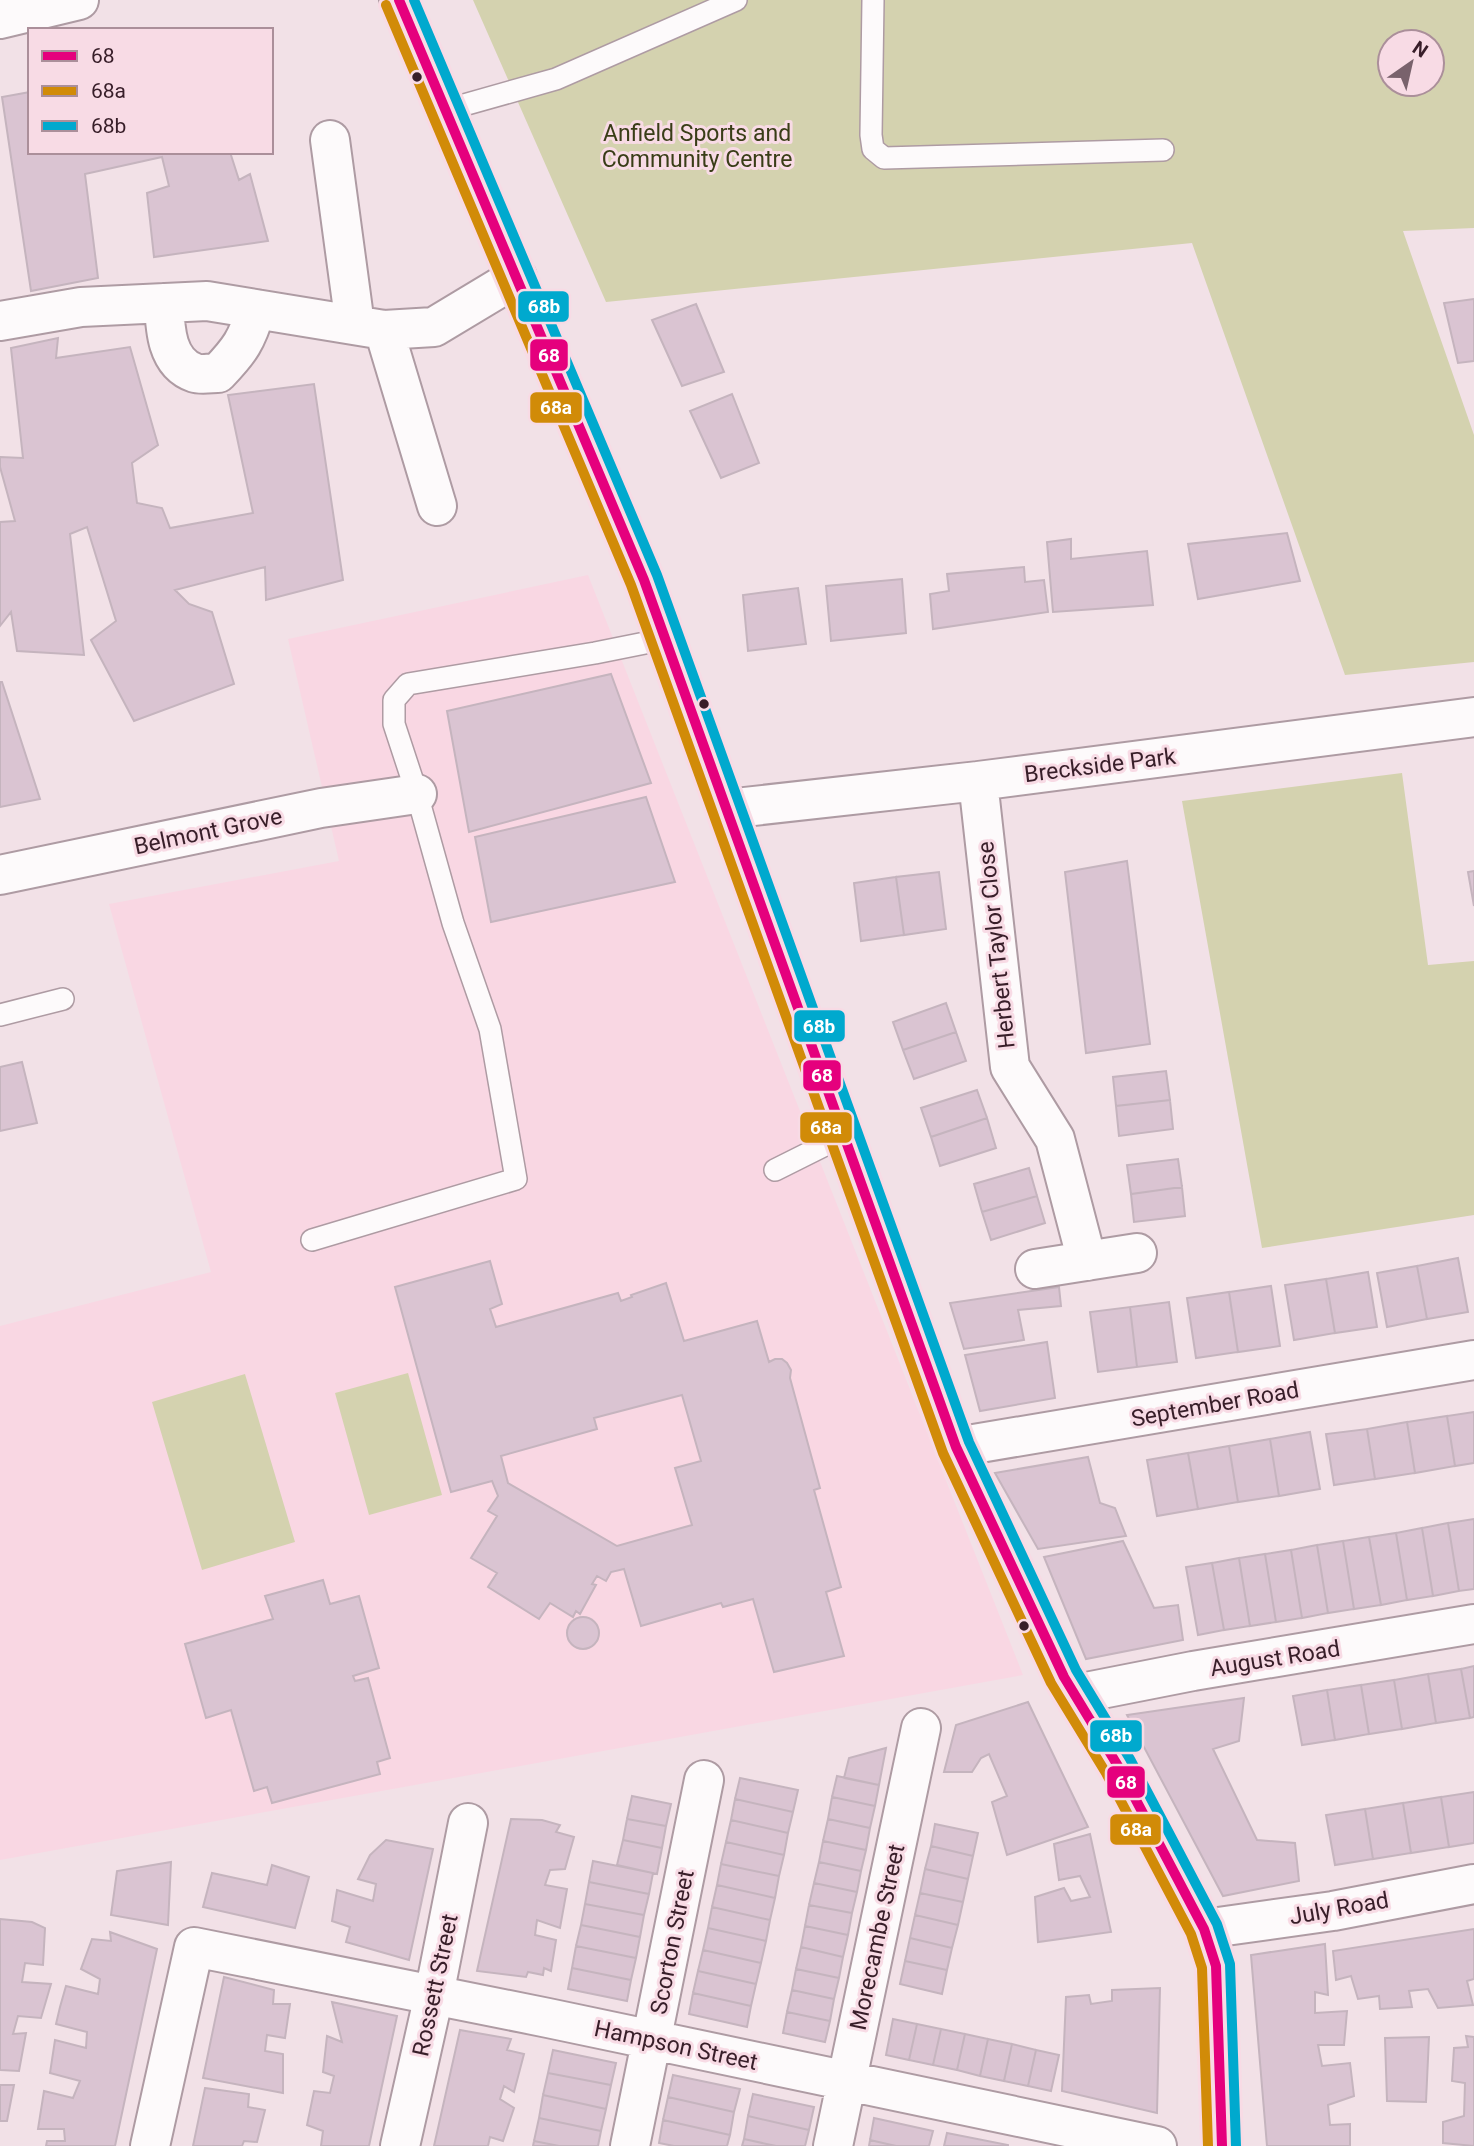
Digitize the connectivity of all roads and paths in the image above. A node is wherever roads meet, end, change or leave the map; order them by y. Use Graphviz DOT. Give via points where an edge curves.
graph roads {
  1 [pos="79,0"];
  2 [pos="399,0"];
  3 [pos="736,0"];
  4 [pos="873,0"];
  5 [pos="0,19"];
  6 [pos="446,110"];
  7 [pos="330,140"];
  8 [pos="1163,150"];
  9 [pos="517,277"];
  10 [pos="164,303"];
  11 [pos="256,309"];
  12 [pos="0,321"];
  13 [pos="369,328"];
  14 [pos="437,506"];
  15 [pos="665,639"];
  16 [pos="1474,717"];
  17 [pos="978,781"];
  18 [pos="417,794"];
  19 [pos="726,809"];
  20 [pos="0,875"];
  21 [pos="63,999"];
  22 [pos="0,1015"];
  23 [pos="844,1136"];
  24 [pos="775,1170"];
  25 [pos="312,1240"];
  26 [pos="1137,1254"];
  27 [pos="1087,1261"];
  28 [pos="1035,1269"];
  29 [pos="1474,1360"];
  30 [pos="956,1447"];
  31 [pos="1474,1624"];
  32 [pos="1076,1694"];
  33 [pos="921,1728"];
  34 [pos="704,1780"];
  35 [pos="468,1823"];
  36 [pos="1474,1884"];
  37 [pos="1204,1929"];
  38 [pos="434,1995"];
  39 [pos="652,2040"];
  40 [pos="846,2080"];
  41 [pos="1042,2134"];
  42 [pos="150,2146"];
  43 [pos="400,2146"];
  44 [pos="630,2146"];
  45 [pos="833,2146"];
  46 [pos="1157,2146"];
  47 [pos="1222,2146"];
  1 -- 5 [label="street"];
  2 -- 6 [label="street"];
  3 -- 6 [label="lane" via="556,79"];
  4 -- 8 [label="lane" via="871,135 873,149 884,159"];
  6 -- 9 [label="street"];
  7 -- 13 [label="street"];
  9 -- 13 [label="street" via="434,327"];
  9 -- 15 [label="street"];
  10 -- 11 [label="street" via="206,301"];
  10 -- 11 [label="street" via="165,336 178,361 195,373 218,373 236,355 249,336"];
  10 -- 12 [label="street" via="81,307"];
  11 -- 13 [label="street"];
  13 -- 14 [label="street"];
  15 -- 18 [label="lane" via="408,684 394,700 394,724"];
  15 -- 19 [label="street"];
  16 -- 17 [label="street, Breckside Park"];
  17 -- 19 [label="street, Breckside Park"];
  17 -- 27 [label="street, Herbert Taylor Close" via="1010,1067 1055,1139"];
  18 -- 20 [label="street, Belmont Grove" via="321,808"];
  18 -- 25 [label="lane" via="453,923 490,1030 516,1178"];
  19 -- 23 [label="street"];
  21 -- 22 [label="lane"];
  23 -- 24 [label="lane"];
  23 -- 30 [label="street"];
  26 -- 27 [label="street"];
  27 -- 28 [label="street"];
  29 -- 30 [label="street, September Road"];
  30 -- 32 [label="street"];
  31 -- 32 [label="street, August Road"];
  32 -- 37 [label="street"];
  33 -- 40 [label="street, Morecambe Street"];
  34 -- 39 [label="street, Scorton Street"];
  35 -- 38 [label="street, Rossett Street"];
  36 -- 37 [label="street, July Road"];
  37 -- 47 [label="street" via="1216,1966"];
  38 -- 39 [label="street, Hampson Street"];
  38 -- 42 [label="street, Hampson Street" via="194,1947"];
  38 -- 43 [label="street, Rossett Street"];
  39 -- 40 [label="street, Hampson Street"];
  39 -- 44 [label="street, Scorton Street"];
  40 -- 41 [label="street, Hampson Street"];
  40 -- 45 [label="street, Morecambe Street"];
  41 -- 46 [label="street, Hampson Street"];
}
